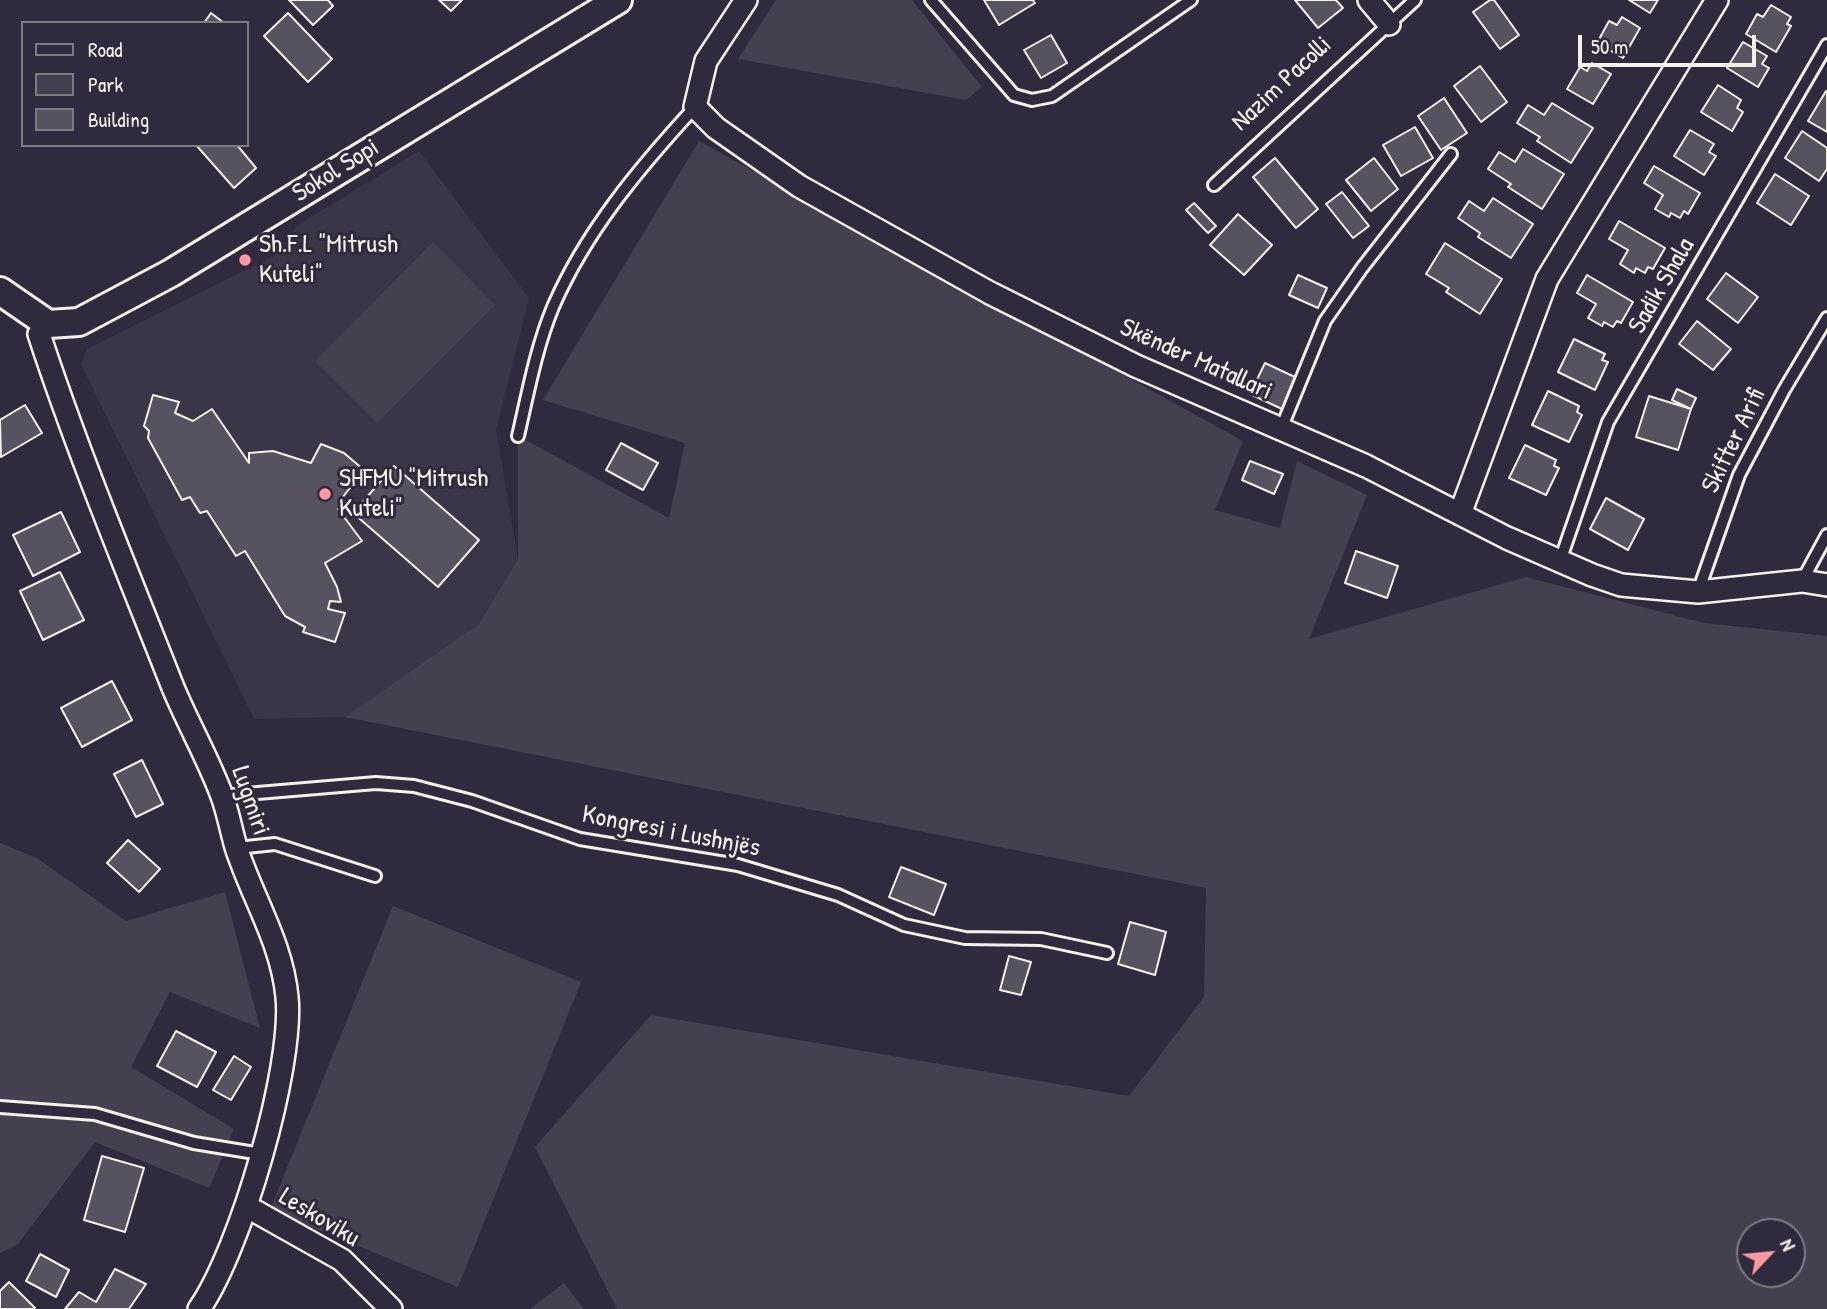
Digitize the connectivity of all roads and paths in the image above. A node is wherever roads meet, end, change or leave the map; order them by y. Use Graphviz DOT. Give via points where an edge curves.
graph roads {
  1 [pos="618,0"];
  2 [pos="746,0"];
  3 [pos="931,0"];
  4 [pos="1191,0"];
  5 [pos="1369,0"];
  6 [pos="1415,0"];
  7 [pos="1717,0"];
  8 [pos="1389,24"];
  9 [pos="1827,45"];
  10 [pos="695,107"];
  11 [pos="1451,154"];
  12 [pos="1214,185"];
  13 [pos="0,291"];
  14 [pos="1827,317"];
  15 [pos="48,324"];
  16 [pos="1281,429"];
  17 [pos="517,436"];
  18 [pos="1460,514"];
  19 [pos="1827,535"];
  20 [pos="1560,561"];
  21 [pos="1802,581"];
  22 [pos="1827,585"];
  23 [pos="1698,593"];
  24 [pos="222,796"];
  25 [pos="237,848"];
  26 [pos="375,876"];
  27 [pos="1107,953"];
  28 [pos="0,1107"];
  29 [pos="261,1154"];
  30 [pos="246,1206"];
  31 [pos="199,1309"];
  32 [pos="391,1309"];
  1 -- 15 [label="street, Sokol Sopi" via="171,273 79,322"];
  2 -- 10 [label="street" via="706,61"];
  3 -- 4 [label="lane" via="1014,94 1032,100 1052,96"];
  5 -- 8 [label="street"];
  6 -- 8 [label="lane, Nazim Pacolli"];
  7 -- 18 [label="street" via="1547,279"];
  8 -- 12 [label="lane, Nazim Pacolli"];
  9 -- 20 [label="lane, Sadik Shala" via="1608,422"];
  10 -- 16 [label="street, Skënder Matallari" via="716,128 799,186 926,258 1136,366"];
  10 -- 17 [label="lane" via="626,184 587,243 553,307"];
  11 -- 16 [label="lane" via="1325,321"];
  13 -- 15 [label="street"];
  14 -- 23 [label="lane, Skifter Arifi" via="1739,475"];
  15 -- 24 [label="street, Lugmiri" via="40,334 69,424 181,706"];
  16 -- 18 [label="street, Skënder Matallari"];
  18 -- 20 [label="street, Skënder Matallari"];
  19 -- 21 [label="lane"];
  20 -- 23 [label="street, Skënder Matallari" via="1621,584"];
  21 -- 22 [label="street, Skënder Matallari"];
  21 -- 23 [label="street, Skënder Matallari"];
  24 -- 25 [label="street, Lugmiri"];
  24 -- 27 [label="lane, Kongresi i Lushnjës" via="376,783 414,786 580,839 738,865 838,895 904,925 965,938 1041,939"];
  25 -- 26 [label="lane" via="275,844"];
  25 -- 29 [label="street, Lugmiri" via="268,926 287,996 285,1050"];
  28 -- 29 [label="lane" via="95,1114 194,1143"];
  29 -- 30 [label="street, Lugmiri"];
  30 -- 31 [label="street, Lugmiri"];
  30 -- 32 [label="street, Leskoviku" via="342,1260"];
}
